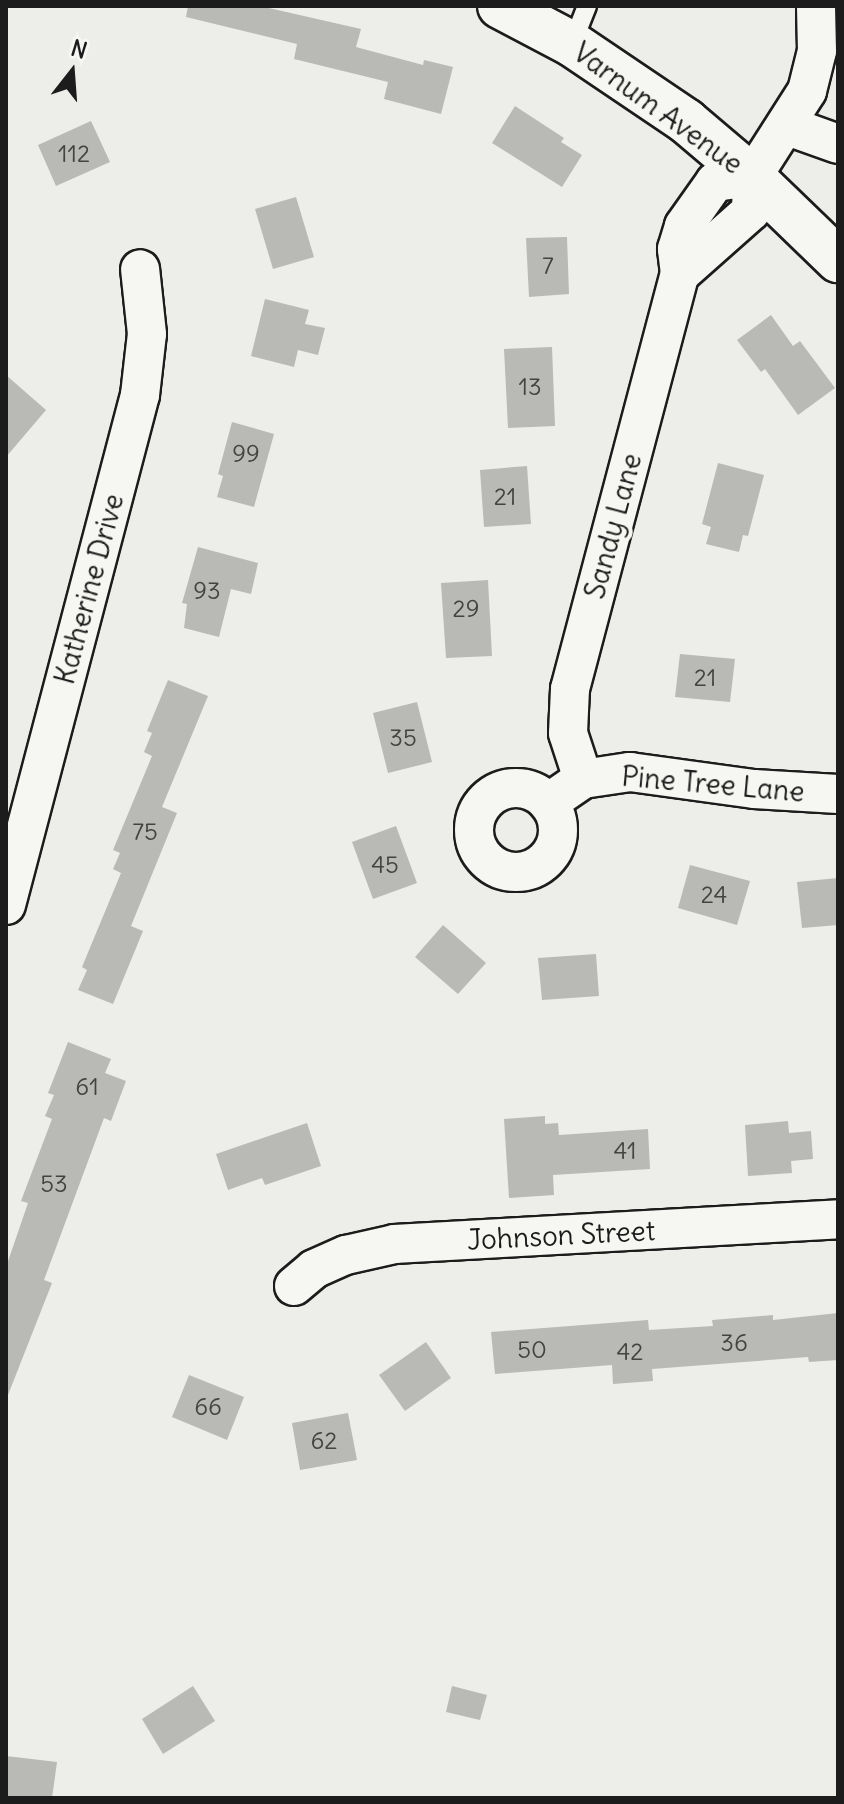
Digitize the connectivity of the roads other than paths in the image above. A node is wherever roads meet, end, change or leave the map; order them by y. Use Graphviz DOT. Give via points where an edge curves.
graph roads {
  1 [pos="500,6"];
  2 [pos="816,6"];
  3 [pos="580,25"];
  4 [pos="788,126"];
  5 [pos="838,144"];
  6 [pos="752,177"];
  7 [pos="838,260"];
  8 [pos="140,269"];
  9 [pos="583,779"];
  10 [pos="838,794"];
  11 [pos="548,803"];
  12 [pos="6,905"];
  13 [pos="838,1219"];
  14 [pos="294,1286"];
  1 -- 3 [label="main road, Varnum Avenue"];
  2 -- 4 [label="street" via="817,51 807,91"];
  3 -- 6 [label="main road, Varnum Avenue" via="650,94"];
  4 -- 5 [label="street"];
  4 -- 6 [label="street"];
  6 -- 7 [label="main road, Varnum Avenue"];
  6 -- 9 [label="street, Sandy Lane" via="751,211 680,274 570,689 568,733"];
  8 -- 12 [label="street, Katherine Drive" via="147,334 140,395"];
  9 -- 10 [label="street, Pine Tree Lane" via="630,772"];
  9 -- 11 [label="street, Pine Tree Lane"];
  13 -- 14 [label="street, Johnson Street" via="395,1244 346,1255 314,1269"];
}
